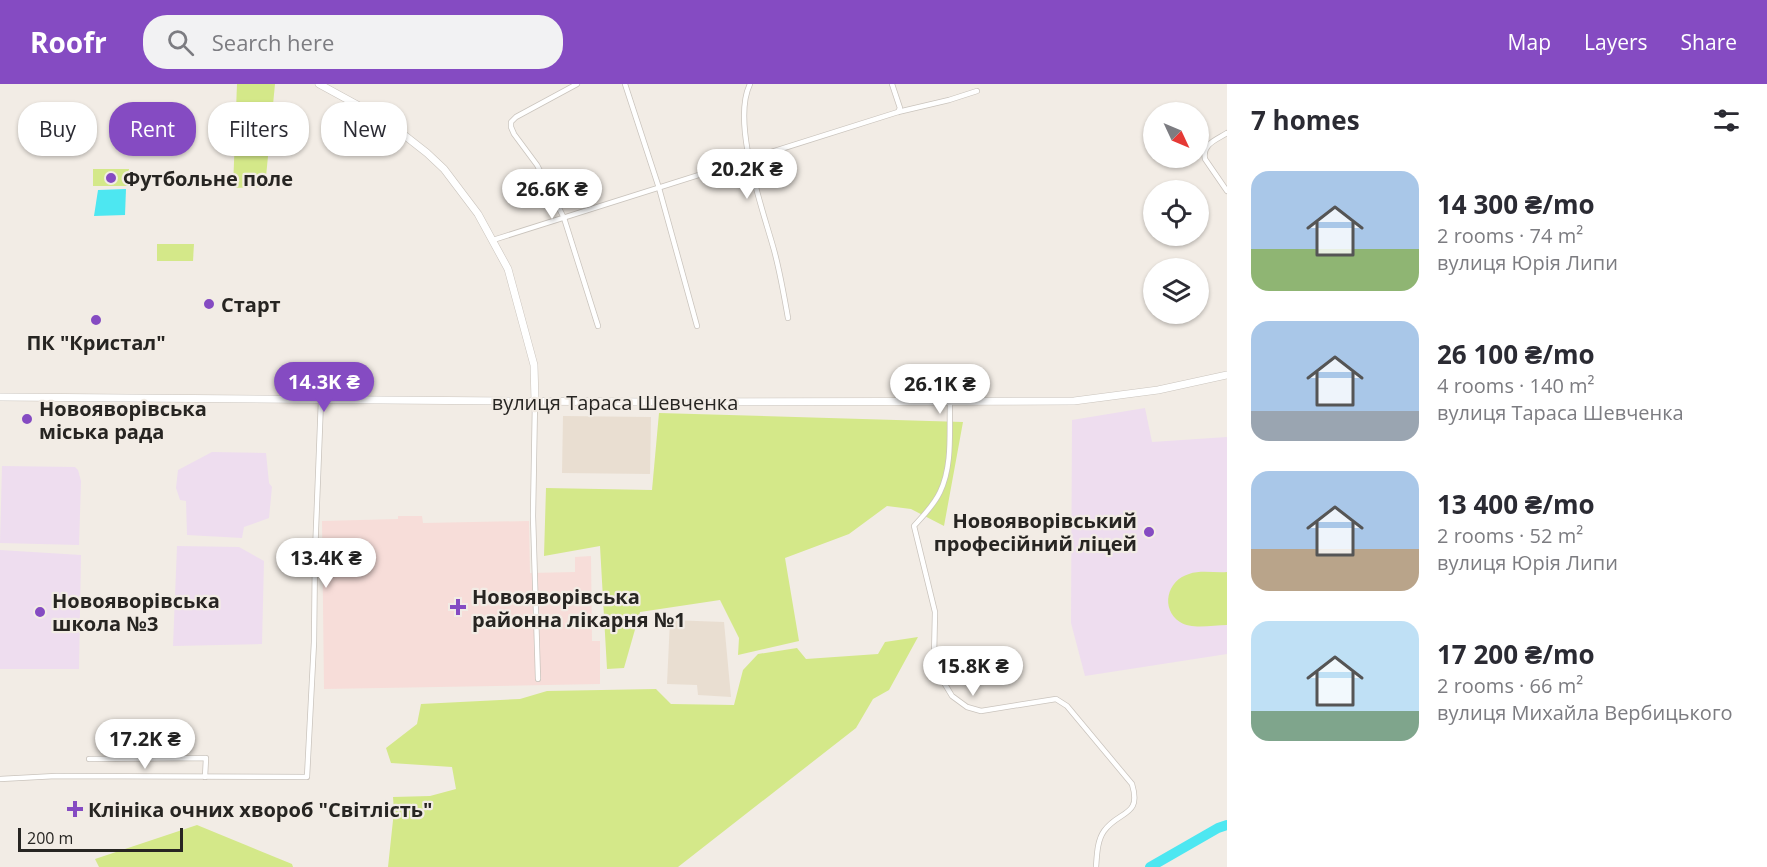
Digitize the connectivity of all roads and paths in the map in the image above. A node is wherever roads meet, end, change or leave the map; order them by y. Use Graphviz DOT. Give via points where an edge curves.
graph roads {
  1 [pos="319,84"];
  2 [pos="577,84"];
  3 [pos="625,84"];
  4 [pos="750,84"];
  5 [pos="892,84"];
  6 [pos="977,91"];
  7 [pos="898,112"];
  8 [pos="1227,133"];
  9 [pos="750,160"];
  10 [pos="658,188"];
  11 [pos="1227,191"];
  12 [pos="564,218"];
  13 [pos="493,240"];
  14 [pos="788,318"];
  15 [pos="598,326"];
  16 [pos="697,326"];
  17 [pos="1227,375"];
  18 [pos="0,397"];
  19 [pos="321,400"];
  20 [pos="536,401"];
  21 [pos="950,402"];
  22 [pos="538,679"];
  23 [pos="88,759"];
  24 [pos="205,777"];
  25 [pos="0,779"];
  26 [pos="1096,867"];
  1 -- 13 [label="street" via="385,120 427,153 461,190"];
  2 -- 12 [label="street" via="511,122 514,134 537,165"];
  3 -- 10 [label="street"];
  4 -- 9 [label="street" via="744,122"];
  5 -- 7 [label="street"];
  6 -- 7 [label="street"];
  7 -- 9 [label="street"];
  8 -- 11 [label="street" via="1208,144 1203,153"];
  9 -- 10 [label="street"];
  9 -- 14 [label="street"];
  10 -- 12 [label="street"];
  10 -- 16 [label="street"];
  12 -- 13 [label="street"];
  12 -- 15 [label="street"];
  13 -- 20 [label="street" via="508,269 521,314 534,365"];
  17 -- 21 [label="street, вулиця Тараса Шевченка" via="1158,390 1074,401"];
  18 -- 19 [label="street, вулиця Тараса Шевченка"];
  19 -- 20 [label="street, вулиця Тараса Шевченка"];
  19 -- 24 [label="street" via="307,777"];
  20 -- 21 [label="street, вулиця Тараса Шевченка"];
  20 -- 22 [label="street" via="533,516"];
  21 -- 26 [label="street" via="945,482 935,502 914,526 935,612 934,657 952,696 967,707 981,711 1056,699 1067,706 1132,784 1133,806 1103,832"];
  23 -- 24 [label="street" via="206,758"];
  24 -- 25 [label="street"];
}
